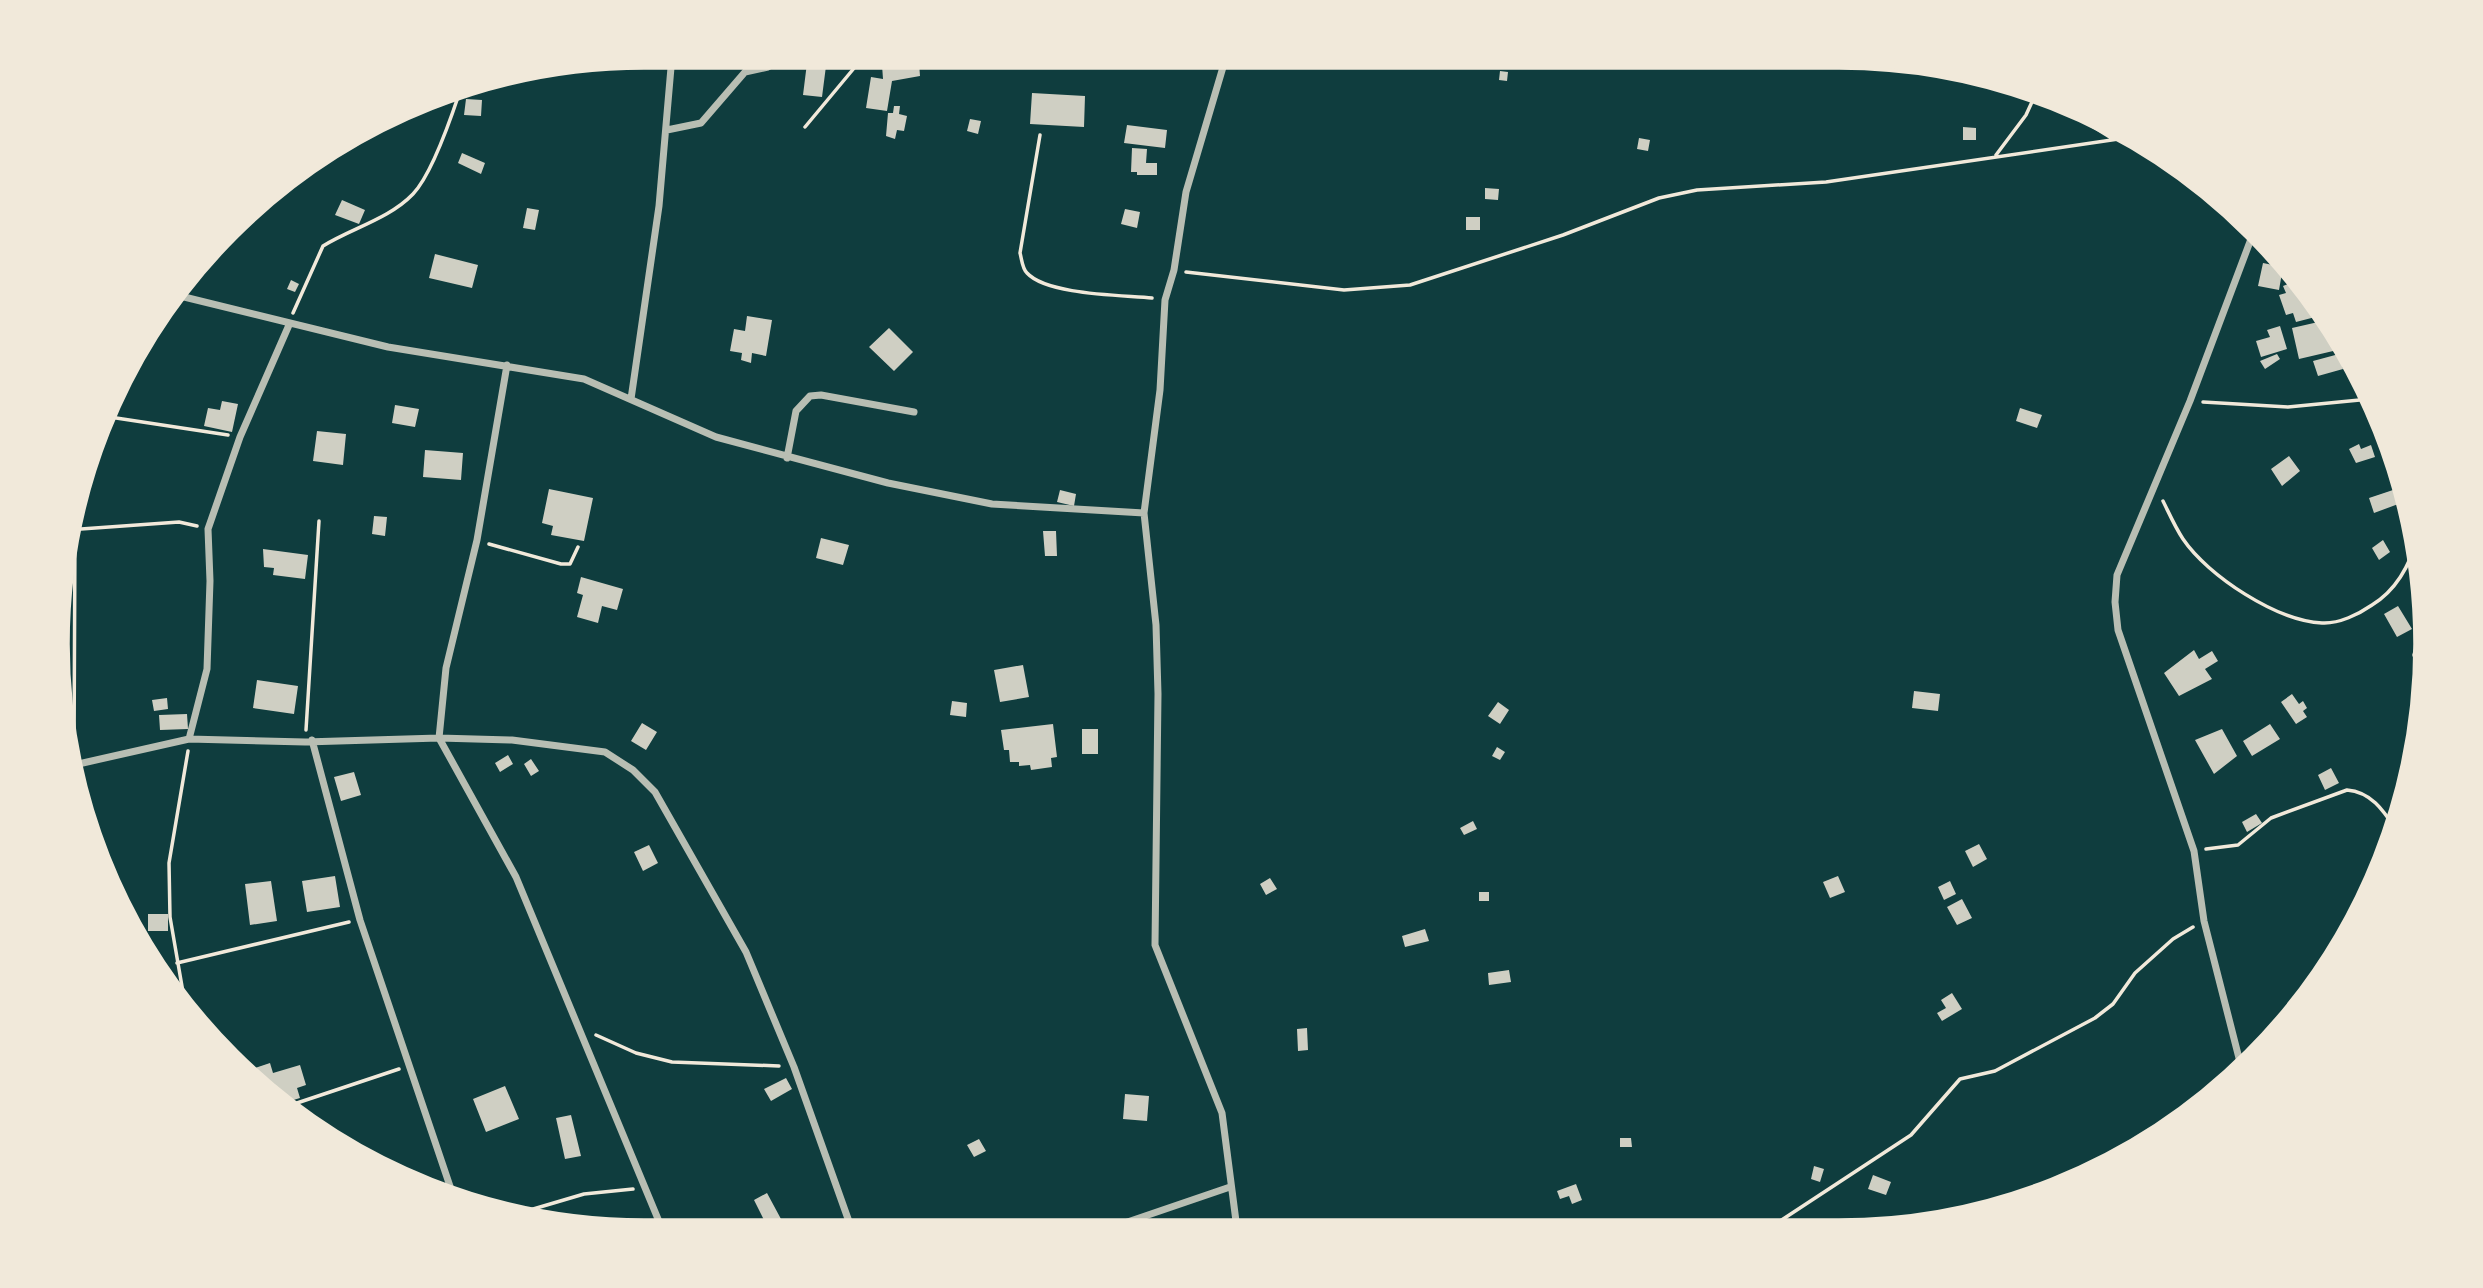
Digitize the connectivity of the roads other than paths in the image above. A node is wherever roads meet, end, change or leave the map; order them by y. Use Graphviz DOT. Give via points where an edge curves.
graph roads {
  1 [pos="671,68"];
  2 [pos="763,68"];
  3 [pos="1223,68"];
  4 [pos="667,130"];
  5 [pos="2249,240"];
  6 [pos="185,297"];
  7 [pos="289,325"];
  8 [pos="507,365"];
  9 [pos="631,399"];
  10 [pos="914,412"];
  11 [pos="787,458"];
  12 [pos="1144,513"];
  13 [pos="439,738"];
  14 [pos="189,739"];
  15 [pos="309,741"];
  16 [pos="80,762"];
  17 [pos="2239,1058"];
  18 [pos="450,1186"];
  19 [pos="1230,1187"];
  20 [pos="659,1220"];
  21 [pos="848,1220"];
  22 [pos="1133,1220"];
  23 [pos="1236,1220"];
  1 -- 4 [label="street"];
  2 -- 4 [label="street" via="745,72 701,123"];
  3 -- 12 [label="street" via="1186,192 1165,300 1160,390"];
  4 -- 9 [label="street"];
  5 -- 17 [label="street" via="2190,401 2117,575 2118,630 2194,851 2204,921"];
  6 -- 7 [label="street"];
  7 -- 8 [label="street" via="388,347"];
  7 -- 14 [label="street" via="240,437 208,529 207,669"];
  8 -- 9 [label="street" via="584,379"];
  8 -- 13 [label="street" via="477,540 446,668"];
  9 -- 11 [label="street" via="716,437"];
  10 -- 11 [label="street" via="810,396 796,411"];
  11 -- 12 [label="street" via="992,504"];
  12 -- 19 [label="street" via="1158,694 1155,945 1222,1113"];
  13 -- 15 [label="street"];
  13 -- 20 [label="street" via="516,877"];
  13 -- 21 [label="street" via="562,744 605,752 655,792 746,952 794,1067"];
  14 -- 15 [label="street"];
  14 -- 16 [label="street"];
  15 -- 18 [label="street" via="360,920"];
  19 -- 22 [label="street"];
  19 -- 23 [label="street"];
}
